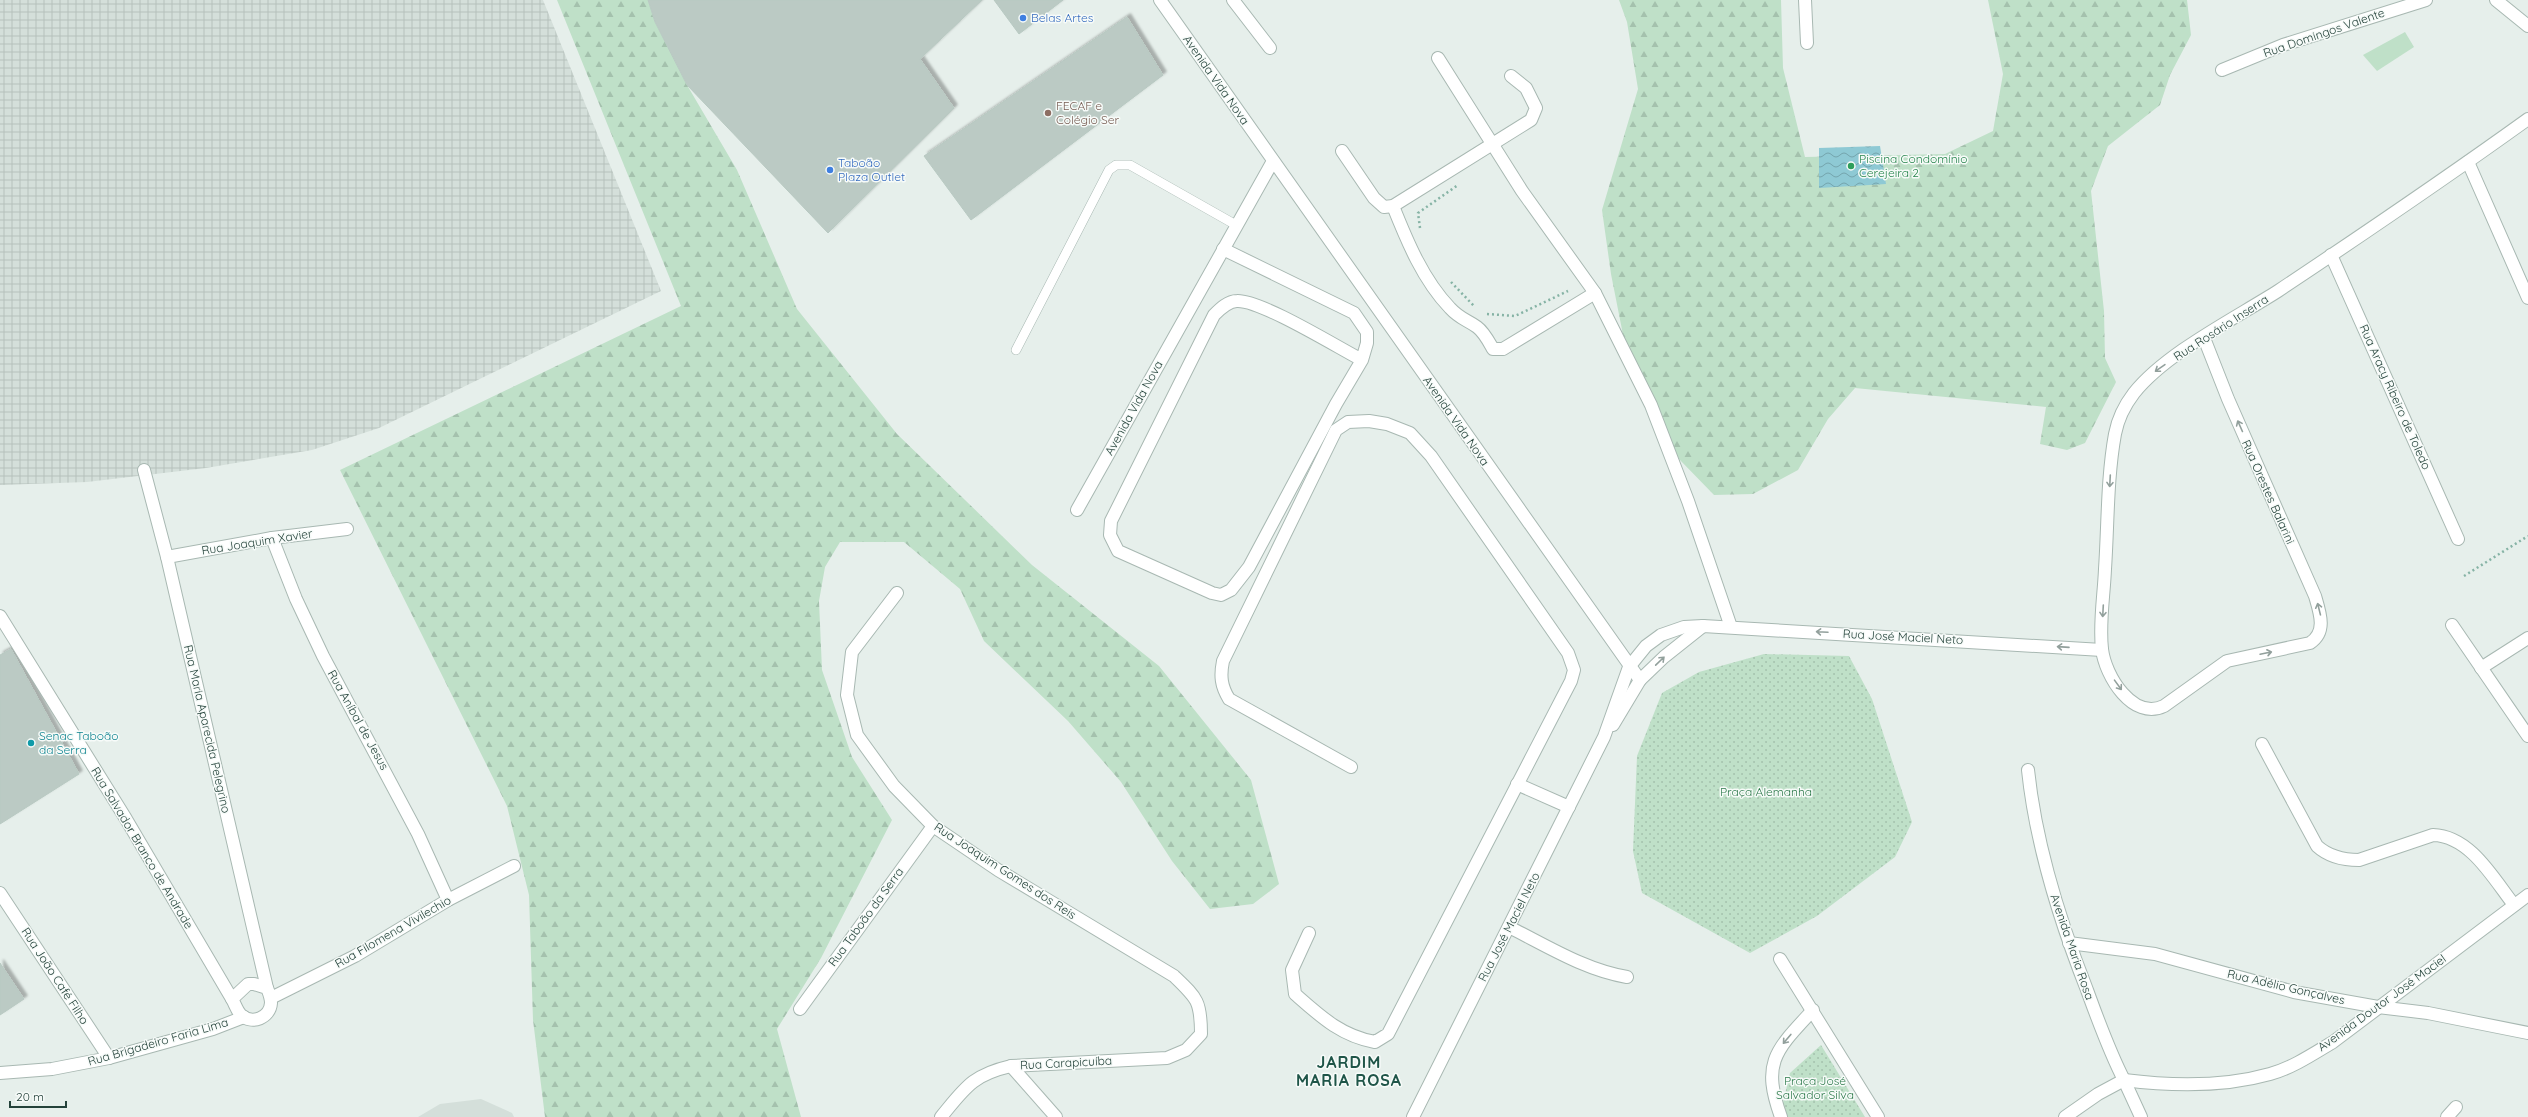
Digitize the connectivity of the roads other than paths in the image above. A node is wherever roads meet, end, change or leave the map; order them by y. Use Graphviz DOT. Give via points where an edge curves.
graph roads {
  1 [pos="1160,0"];
  2 [pos="1233,0"];
  3 [pos="1805,0"];
  4 [pos="2496,0"];
  5 [pos="2419,1"];
  6 [pos="2528,26"];
  7 [pos="1807,43"];
  8 [pos="1270,48"];
  9 [pos="1438,58"];
  10 [pos="2222,70"];
  11 [pos="1511,76"];
  12 [pos="2528,119"];
  13 [pos="1493,142"];
  14 [pos="1342,151"];
  15 [pos="1273,160"];
  16 [pos="2468,162"];
  17 [pos="1393,206"];
  18 [pos="1236,225"];
  19 [pos="1223,249"];
  20 [pos="2331,255"];
  21 [pos="1596,293"];
  22 [pos="2528,298"];
  23 [pos="2204,338"];
  24 [pos="1016,350"];
  25 [pos="1362,360"];
  26 [pos="144,470"];
  27 [pos="1077,510"];
  28 [pos="347,529"];
  29 [pos="272,538"];
  30 [pos="2458,539"];
  31 [pos="167,557"];
  32 [pos="897,593"];
  33 [pos="0,616"];
  34 [pos="2452,625"];
  35 [pos="1703,626"];
  36 [pos="1731,627"];
  37 [pos="2528,638"];
  38 [pos="2102,650"];
  39 [pos="1629,667"];
  40 [pos="2481,668"];
  41 [pos="1640,680"];
  42 [pos="2528,736"];
  43 [pos="1604,737"];
  44 [pos="2262,744"];
  45 [pos="1351,767"];
  46 [pos="2028,770"];
  47 [pos="1518,784"];
  48 [pos="1569,807"];
  49 [pos="933,826"];
  50 [pos="514,866"];
  51 [pos="0,893"];
  52 [pos="2528,895"];
  53 [pos="448,900"];
  54 [pos="2514,905"];
  55 [pos="1509,927"];
  56 [pos="1309,933"];
  57 [pos="2069,943"];
  58 [pos="1780,959"];
  59 [pos="1627,977"];
  60 [pos="269,993"];
  61 [pos="232,998"];
  62 [pos="2378,1007"];
  63 [pos="800,1009"];
  64 [pos="1813,1010"];
  65 [pos="244,1017"];
  66 [pos="2528,1033"];
  67 [pos="1201,1034"];
  68 [pos="109,1058"];
  69 [pos="1011,1066"];
  70 [pos="0,1073"];
  71 [pos="2124,1080"];
  72 [pos="2456,1107"];
  73 [pos="941,1117"];
  74 [pos="1056,1117"];
  75 [pos="1413,1117"];
  76 [pos="1782,1117"];
  77 [pos="1878,1117"];
  78 [pos="2064,1117"];
  79 [pos="2141,1117"];
  80 [pos="2447,1117"];
  1 -- 15 [label="street, Avenida Vida Nova"];
  2 -- 8 [label="street"];
  3 -- 7 [label="street"];
  4 -- 6 [label="street"];
  5 -- 10 [label="street, Rua Domingos Valente" via="2283,45"];
  9 -- 13 [label="street"];
  11 -- 13 [label="street" via="1526,88 1536,108 1531,120"];
  12 -- 16 [label="street, Rua Rosário Inserra"];
  13 -- 17 [label="street"];
  13 -- 21 [label="street" via="1522,191"];
  14 -- 17 [label="street" via="1374,198 1384,207"];
  15 -- 18 [label="street, Avenida Vida Nova"];
  15 -- 39 [label="street, Avenida Vida Nova"];
  16 -- 20 [label="street, Rua Rosário Inserra"];
  16 -- 22 [label="street"];
  17 -- 21 [label="street" via="1407,241 1430,280 1449,307 1463,321 1478,327 1493,349 1503,349"];
  18 -- 19 [label="street, Avenida Vida Nova"];
  18 -- 24 [label="lane" via="1130,166 1116,165 1109,170"];
  19 -- 25 [label="street" via="1354,313 1367,332"];
  19 -- 27 [label="street, Avenida Vida Nova"];
  20 -- 23 [label="street, Rua Rosário Inserra"];
  20 -- 30 [label="street, Rua Aracy Ribeiro de Toledo"];
  21 -- 36 [label="street" via="1651,405 1688,501"];
  23 -- 38 [label="street, Rua Rosário Inserra, one-way" via="2149,376 2122,408 2115,434 2111,471"];
  38 -- 23 [label="street, Rua Orestes Balarini, one-way" via="2115,682 2130,700 2144,709 2158,709 2228,661 2310,643 2318,638 2321,629 2315,596 2228,399"];
  25 -- 25 [label="street" via="1249,567 1231,590 1221,595 1212,593 1118,551 1110,535 1111,521 1214,315 1222,307 1237,301 1260,306"];
  26 -- 31 [label="street, Rua Maria Aparecida Pelegrino"];
  28 -- 29 [label="street, Rua Joaquim Xavier"];
  29 -- 31 [label="street, Rua Joaquim Xavier"];
  29 -- 53 [label="street, Rua Aníbal de Jesus" via="296,599 323,656 418,834"];
  31 -- 60 [label="street, Rua Maria Aparecida Pelegrino"];
  32 -- 49 [label="street, Rua Joaquim Gomes dos Reis" via="852,652 847,695 857,735 894,786"];
  33 -- 61 [label="street, Rua Salvador Branco de Andrade" via="126,819"];
  34 -- 40 [label="street"];
  35 -- 36 [label="street, Rua José Maciel Neto"];
  35 -- 39 [label="street, Rua José Maciel Neto" via="1684,627 1661,635 1646,646"];
  41 -- 35 [label="street, Rua José Maciel Neto, one-way"];
  38 -- 36 [label="street, Rua José Maciel Neto, one-way"];
  37 -- 40 [label="street"];
  39 -- 41 [label="street, Avenida Vida Nova"];
  39 -- 43 [label="street, Rua José Maciel Neto"];
  40 -- 42 [label="street"];
  41 -- 43 [label="street, Rua José Maciel Neto"];
  43 -- 48 [label="street, Rua José Maciel Neto"];
  44 -- 54 [label="street" via="2317,846 2325,853 2348,860 2359,860 2433,836 2445,836 2459,841"];
  45 -- 47 [label="street" via="1229,699 1222,687 1221,673 1223,661 1336,430 1348,422 1369,421 1410,433 1431,456 1572,661 1574,670 1571,681"];
  46 -- 57 [label="street, Avenida Maria Rosa" via="2032,810 2043,858"];
  47 -- 48 [label="street"];
  47 -- 56 [label="street" via="1408,1000 1388,1034 1375,1042 1359,1039 1334,1028 1295,994 1292,970"];
  48 -- 55 [label="street, Rua José Maciel Neto"];
  49 -- 63 [label="street, Rua Taboão da Serra"];
  49 -- 67 [label="street, Rua Joaquim Gomes dos Reis" via="998,870 1174,976 1195,996 1201,1014"];
  50 -- 53 [label="street, Rua Filomena Vivilechio"];
  51 -- 68 [label="street, Rua João Café Filho"];
  52 -- 54 [label="street, Avenida Doutor José Maciel"];
  53 -- 60 [label="street, Rua Filomena Vivilechio" via="355,956"];
  54 -- 62 [label="street, Avenida Doutor José Maciel"];
  55 -- 59 [label="street" via="1587,966"];
  55 -- 75 [label="street, Rua José Maciel Neto"];
  57 -- 62 [label="street, Rua Adélio Gonçalves" via="2155,954 2294,992"];
  57 -- 71 [label="street, Avenida Maria Rosa"];
  58 -- 64 [label="street"];
  60 -- 61 [label="street" via="254,984 248,984"];
  60 -- 65 [label="street" via="270,1009 266,1014 256,1020"];
  61 -- 65 [label="street"];
  62 -- 66 [label="street, Rua Adélio Gonçalves" via="2428,1013"];
  62 -- 71 [label="street, Avenida Doutor José Maciel" via="2333,1042 2301,1061 2270,1074 2194,1084 2154,1084"];
  64 -- 76 [label="street, one-way" via="1783,1042 1771,1074 1772,1092"];
  64 -- 77 [label="street"];
  65 -- 68 [label="street, Rua Brigadeiro Faria Lima" via="213,1029"];
  67 -- 69 [label="street, Rua Carapicuíba" via="1186,1050 1167,1058"];
  68 -- 70 [label="street, Rua Brigadeiro Faria Lima" via="52,1069"];
  69 -- 73 [label="street, Rua Carapicuíba" via="987,1071 968,1085"];
  69 -- 74 [label="street"];
  71 -- 78 [label="street"];
  71 -- 79 [label="street, Avenida Maria Rosa"];
  72 -- 80 [label="street"];
}
